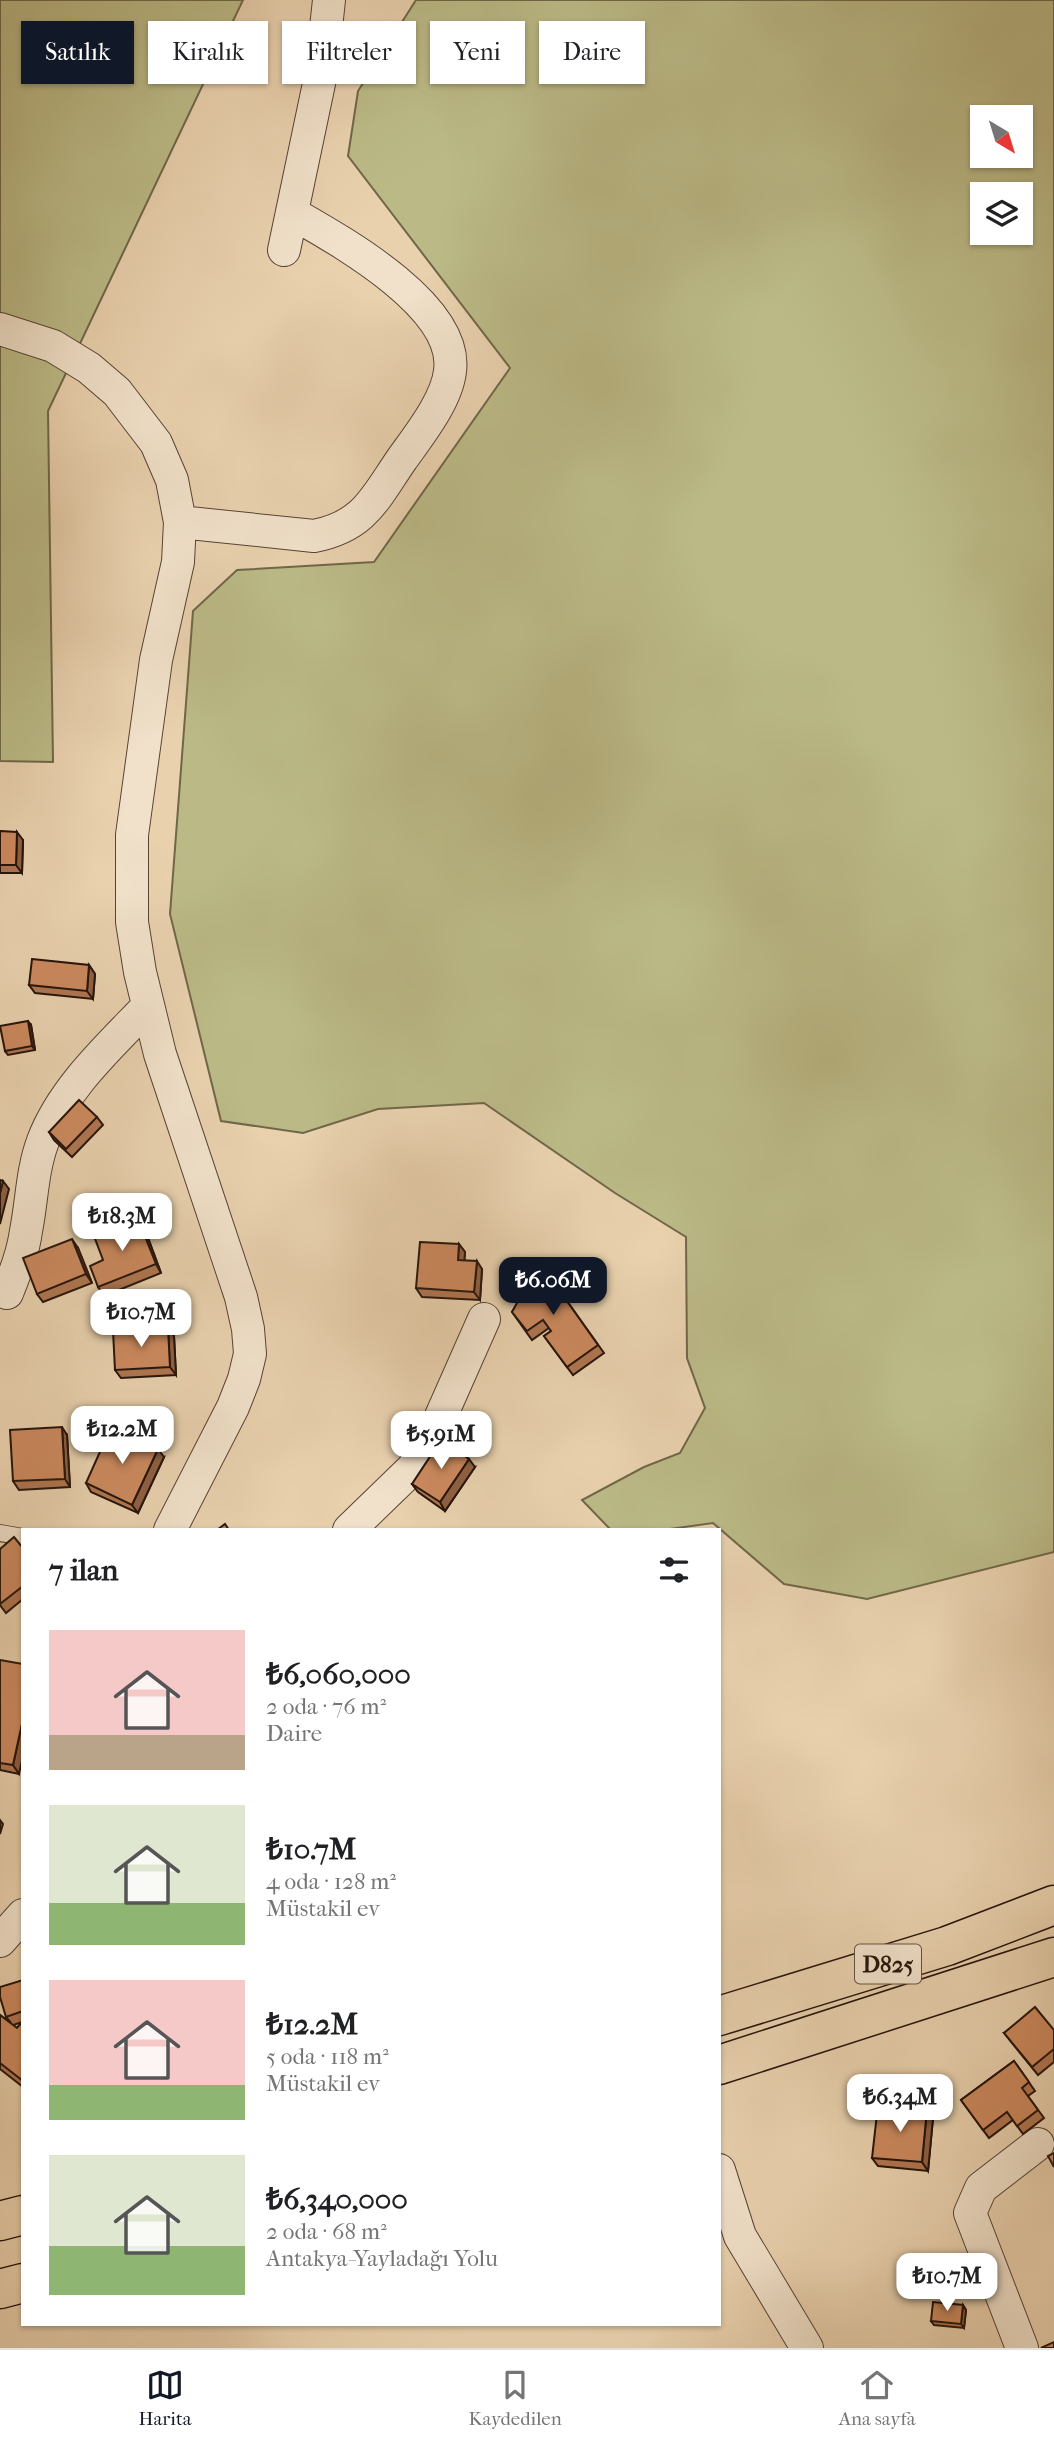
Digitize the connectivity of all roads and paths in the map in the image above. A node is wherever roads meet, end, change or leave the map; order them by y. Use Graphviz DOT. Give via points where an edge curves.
graph roads {
  1 [pos="329,0"];
  2 [pos="292,213"];
  3 [pos="284,250"];
  4 [pos="0,329"];
  5 [pos="180,522"];
  6 [pos="148,1006"];
  7 [pos="0,1290"];
  8 [pos="484,1319"];
  9 [pos="171,1528"];
  10 [pos="351,1528"];
  11 [pos="0,1533"];
  12 [pos="21,1537"];
  13 [pos="1054,1905"];
  14 [pos="21,1917"];
  15 [pos="0,1941"];
  16 [pos="1054,1957"];
  17 [pos="721,2015"];
  18 [pos="721,2064"];
  19 [pos="1038,2144"];
  20 [pos="721,2176"];
  21 [pos="21,2216"];
  22 [pos="0,2221"];
  23 [pos="21,2284"];
  24 [pos="0,2289"];
  25 [pos="807,2348"];
  26 [pos="1022,2348"];
  1 -- 2 [label="street" via="321,74"];
  2 -- 3 [label="street"];
  2 -- 5 [label="street" via="359,254 421,305 450,356 446,390 364,514 335,532 314,536"];
  4 -- 5 [label="street" via="53,346 89,368 117,393 156,443 172,480"];
  5 -- 6 [label="street" via="178,562 156,660 132,835 132,922"];
  6 -- 7 [label="street" via="74,1088 52,1122 37,1160 20,1258 7,1293"];
  6 -- 9 [label="street" via="241,1297 250,1354 233,1407"];
  8 -- 10 [label="street" via="413,1468"];
  11 -- 12 [label="lane"];
  13 -- 17 [label="highway, D825" via="947,1946"];
  14 -- 15 [label="street"];
  16 -- 18 [label="highway, D825"];
  19 -- 26 [label="street" via="981,2188 970,2213"];
  20 -- 25 [label="street" via="740,2236"];
  21 -- 22 [label="highway"];
  23 -- 24 [label="highway"];
}
